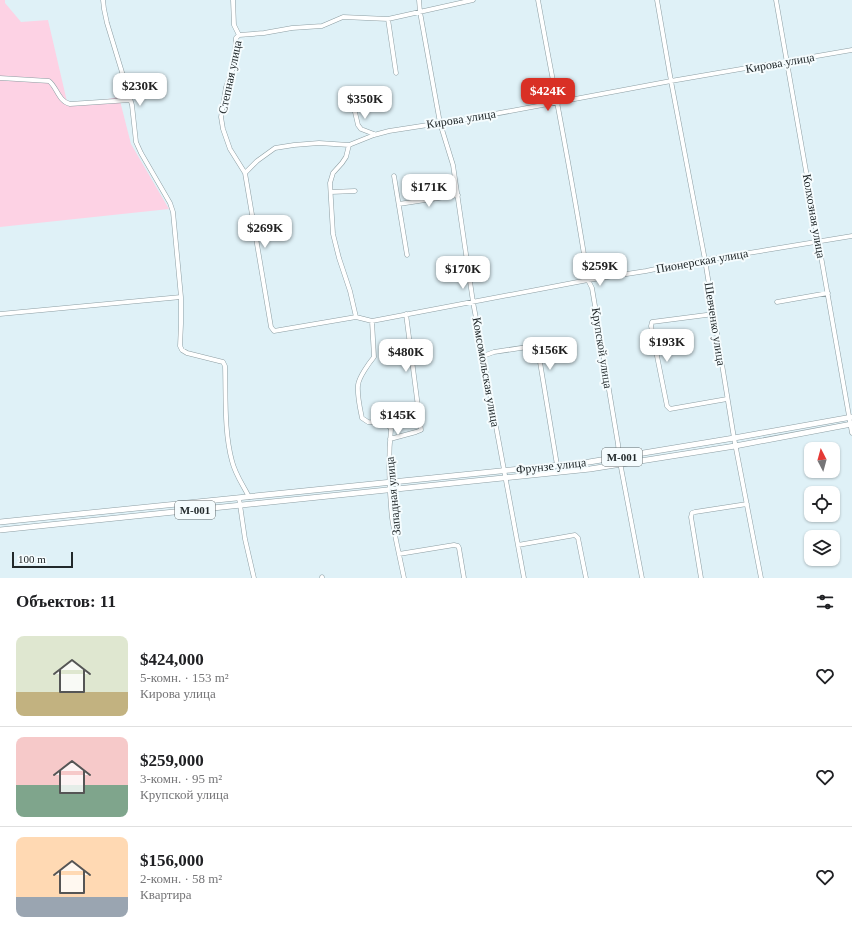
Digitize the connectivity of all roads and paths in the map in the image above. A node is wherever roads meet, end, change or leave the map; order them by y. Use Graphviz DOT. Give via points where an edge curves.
graph roads {
  1 [pos="103,0"];
  2 [pos="234,0"];
  3 [pos="419,0"];
  4 [pos="473,0"];
  5 [pos="538,0"];
  6 [pos="657,0"];
  7 [pos="776,0"];
  8 [pos="420,12"];
  9 [pos="388,19"];
  10 [pos="239,35"];
  11 [pos="852,50"];
  12 [pos="787,62"];
  13 [pos="396,73"];
  14 [pos="0,78"];
  15 [pos="670,81"];
  16 [pos="130,100"];
  17 [pos="557,102"];
  18 [pos="354,108"];
  19 [pos="440,123"];
  20 [pos="374,135"];
  21 [pos="349,144"];
  22 [pos="245,173"];
  23 [pos="394,176"];
  24 [pos="355,191"];
  25 [pos="331,192"];
  26 [pos="458,195"];
  27 [pos="399,204"];
  28 [pos="852,236"];
  29 [pos="819,241"];
  30 [pos="407,255"];
  31 [pos="705,260"];
  32 [pos="588,280"];
  33 [pos="828,293"];
  34 [pos="181,297"];
  35 [pos="473,302"];
  36 [pos="777,302"];
  37 [pos="0,314"];
  38 [pos="406,314"];
  39 [pos="714,314"];
  40 [pos="356,317"];
  41 [pos="372,321"];
  42 [pos="271,327"];
  43 [pos="483,356"];
  44 [pos="728,399"];
  45 [pos="851,417"];
  46 [pos="851,424"];
  47 [pos="852,433"];
  48 [pos="734,438"];
  49 [pos="390,439"];
  50 [pos="736,446"];
  51 [pos="619,457"];
  52 [pos="558,465"];
  53 [pos="620,465"];
  54 [pos="504,471"];
  55 [pos="505,478"];
  56 [pos="390,483"];
  57 [pos="391,490"];
  58 [pos="288,493"];
  59 [pos="249,497"];
  60 [pos="239,498"];
  61 [pos="288,500"];
  62 [pos="748,504"];
  63 [pos="240,506"];
  64 [pos="0,522"];
  65 [pos="0,530"];
  66 [pos="518,545"];
  67 [pos="399,554"];
  68 [pos="254,578"];
  69 [pos="404,578"];
  70 [pos="464,578"];
  71 [pos="524,578"];
  72 [pos="586,578"];
  73 [pos="642,578"];
  74 [pos="701,578"];
  75 [pos="761,578"];
  1 -- 16 [label="street" via="107,23"];
  2 -- 10 [label="street" via="234,25"];
  3 -- 8 [label="street, Комсомольская улица"];
  4 -- 8 [label="street"];
  5 -- 17 [label="street, Крупской улица"];
  6 -- 15 [label="street, Шевченко улица"];
  7 -- 12 [label="street, Колхозная улица"];
  8 -- 9 [label="street"];
  8 -- 19 [label="street, Комсомольская улица"];
  9 -- 10 [label="street" via="343,17 322,26"];
  9 -- 13 [label="street"];
  10 -- 22 [label="street, Степная улица" via="236,38 234,65 226,87 221,117 230,149"];
  11 -- 12 [label="street, Кирова улица"];
  12 -- 15 [label="street, Кирова улица"];
  12 -- 29 [label="street, Колхозная улица"];
  14 -- 16 [label="street" via="51,81 60,98 70,104"];
  15 -- 17 [label="street, Кирова улица"];
  15 -- 31 [label="street, Шевченко улица"];
  16 -- 34 [label="street" via="136,142 173,212"];
  17 -- 19 [label="street, Кирова улица"];
  17 -- 32 [label="street, Крупской улица" via="576,197"];
  18 -- 20 [label="street" via="361,130"];
  19 -- 20 [label="street, Кирова улица"];
  19 -- 26 [label="street, Комсомольская улица" via="453,165"];
  20 -- 21 [label="street, Кирова улица"];
  21 -- 22 [label="street, Кирова улица" via="319,143 275,148 257,160"];
  21 -- 25 [label="street" via="346,157 333,172"];
  22 -- 42 [label="street, Степная улица"];
  23 -- 27 [label="street"];
  24 -- 25 [label="street"];
  25 -- 40 [label="street" via="333,234"];
  26 -- 27 [label="street"];
  26 -- 35 [label="street, Комсомольская улица"];
  27 -- 30 [label="street"];
  28 -- 29 [label="street, Пионерская улица"];
  29 -- 31 [label="street, Пионерская улица"];
  29 -- 33 [label="street, Колхозная улица"];
  31 -- 32 [label="street, Пионерская улица"];
  31 -- 39 [label="street, Шевченко улица"];
  32 -- 35 [label="street, Пионерская улица"];
  32 -- 51 [label="street, Крупской улица" via="592,288"];
  33 -- 36 [label="street"];
  33 -- 45 [label="street, Колхозная улица"];
  34 -- 37 [label="street"];
  34 -- 59 [label="street" via="182,350 196,356 220,360 225,366 226,423 232,460"];
  35 -- 38 [label="street, Пионерская улица"];
  35 -- 43 [label="street, Комсомольская улица"];
  38 -- 41 [label="street, Пионерская улица"];
  38 -- 49 [label="street" via="421,430"];
  39 -- 44 [label="street, Шевченко улица"];
  39 -- 44 [label="street" via="652,322 651,326 667,406 670,409"];
  40 -- 41 [label="street, Пионерская улица"];
  40 -- 42 [label="street, Пионерская улица" via="278,331"];
  41 -- 49 [label="street, Западная улица" via="374,357 358,385 362,418 368,422 387,423 391,429"];
  43 -- 52 [label="street" via="534,346 538,350"];
  43 -- 54 [label="street, Комсомольская улица"];
  44 -- 48 [label="street, Шевченко улица"];
  45 -- 46 [label="street, Колхозная улица"];
  45 -- 48 [label="main road, Фрунзе улица / M-001"];
  46 -- 47 [label="street, Колхозная улица"];
  46 -- 50 [label="main road, Фрунзе улица / M-001"];
  48 -- 50 [label="street, Шевченко улица"];
  48 -- 51 [label="main road, Фрунзе улица / M-001"];
  49 -- 56 [label="street, Западная улица"];
  50 -- 53 [label="main road, Фрунзе улица / M-001"];
  50 -- 62 [label="street, Шевченко улица"];
  51 -- 52 [label="main road, Фрунзе улица / M-001"];
  51 -- 53 [label="street, Крупской улица"];
  52 -- 54 [label="main road, Фрунзе улица / M-001"];
  53 -- 55 [label="main road, Фрунзе улица / M-001"];
  53 -- 73 [label="street, Крупской улица"];
  54 -- 55 [label="street, Комсомольская улица"];
  54 -- 56 [label="main road, Фрунзе улица / M-001"];
  55 -- 57 [label="main road, Фрунзе улица / M-001"];
  55 -- 66 [label="street, Комсомольская улица"];
  56 -- 57 [label="street, Западная улица"];
  56 -- 58 [label="main road, M-001"];
  57 -- 61 [label="main road, M-001"];
  57 -- 67 [label="street, Западная улица" via="392,518"];
  58 -- 59 [label="main road, M-001"];
  58 -- 61 [label="main road"];
  59 -- 60 [label="main road, M-001"];
  60 -- 63 [label="street"];
  60 -- 64 [label="main road, M-001"];
  61 -- 63 [label="main road, M-001"];
  62 -- 74 [label="street" via="692,513"];
  62 -- 75 [label="street, Шевченко улица"];
  63 -- 65 [label="main road, M-001"];
  63 -- 68 [label="street"];
  66 -- 71 [label="street, Комсомольская улица"];
  66 -- 72 [label="street" via="575,535 578,538"];
  67 -- 69 [label="street, Западная улица"];
  67 -- 70 [label="street" via="458,546"];
}
